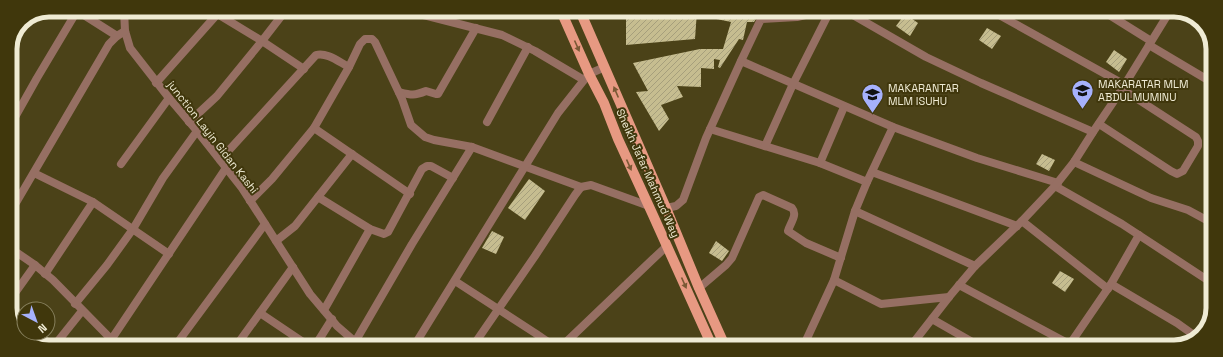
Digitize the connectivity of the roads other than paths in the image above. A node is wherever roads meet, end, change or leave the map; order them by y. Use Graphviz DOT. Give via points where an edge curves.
graph roads {
  1 [pos="73,17"];
  2 [pos="88,17"];
  3 [pos="124,17"];
  4 [pos="212,17"];
  5 [pos="224,17"];
  6 [pos="281,17"];
  7 [pos="444,17"];
  8 [pos="563,17"];
  9 [pos="583,17"];
  10 [pos="761,17"];
  11 [pos="827,17"];
  12 [pos="856,17"];
  13 [pos="1002,17"];
  14 [pos="1112,17"];
  15 [pos="1166,17"];
  16 [pos="476,28"];
  17 [pos="125,32"];
  18 [pos="116,36"];
  19 [pos="262,41"];
  20 [pos="1150,43"];
  21 [pos="528,47"];
  22 [pos="741,61"];
  23 [pos="348,67"];
  24 [pos="605,67"];
  25 [pos="304,69"];
  26 [pos="587,77"];
  27 [pos="1206,79"];
  28 [pos="156,83"];
  29 [pos="792,84"];
  30 [pos="1123,87"];
  31 [pos="399,92"];
  32 [pos="169,98"];
  33 [pos="844,107"];
  34 [pos="17,114"];
  35 [pos="189,122"];
  36 [pos="487,122"];
  37 [pos="1099,124"];
  38 [pos="893,127"];
  39 [pos="314,128"];
  40 [pos="710,129"];
  41 [pos="197,131"];
  42 [pos="1093,132"];
  43 [pos="765,146"];
  44 [pos="472,148"];
  45 [pos="352,154"];
  46 [pos="220,160"];
  47 [pos="1074,162"];
  48 [pos="820,163"];
  49 [pos="121,164"];
  50 [pos="525,166"];
  51 [pos="226,168"];
  52 [pos="872,172"];
  53 [pos="34,173"];
  54 [pos="453,178"];
  55 [pos="867,182"];
  56 [pos="1057,184"];
  57 [pos="582,187"];
  58 [pos="410,194"];
  59 [pos="318,197"];
  60 [pos="17,201"];
  61 [pos="250,201"];
  62 [pos="92,202"];
  63 [pos="649,206"];
  64 [pos="666,208"];
  65 [pos="855,211"];
  66 [pos="1206,220"];
  67 [pos="1020,223"];
  68 [pos="265,224"];
  69 [pos="133,229"];
  70 [pos="370,229"];
  71 [pos="1139,235"];
  72 [pos="276,242"];
  73 [pos="667,246"];
  74 [pos="17,253"];
  75 [pos="169,254"];
  76 [pos="841,258"];
  77 [pos="35,264"];
  78 [pos="975,266"];
  79 [pos="293,268"];
  80 [pos="45,274"];
  81 [pos="1206,279"];
  82 [pos="834,280"];
  83 [pos="455,281"];
  84 [pos="959,285"];
  85 [pos="1110,286"];
  86 [pos="699,288"];
  87 [pos="17,290"];
  88 [pos="949,297"];
  89 [pos="75,304"];
  90 [pos="500,309"];
  91 [pos="324,310"];
  92 [pos="82,311"];
  93 [pos="260,313"];
  94 [pos="332,319"];
  95 [pos="932,319"];
  96 [pos="1192,334"];
  97 [pos="59,340"];
  98 [pos="107,340"];
  99 [pos="110,340"];
  100 [pos="179,340"];
  101 [pos="240,340"];
  102 [pos="300,340"];
  103 [pos="319,340"];
  104 [pos="353,340"];
  105 [pos="359,340"];
  106 [pos="418,340"];
  107 [pos="478,340"];
  108 [pos="545,340"];
  109 [pos="568,340"];
  110 [pos="709,340"];
  111 [pos="722,340"];
  112 [pos="806,340"];
  113 [pos="916,340"];
  114 [pos="969,340"];
  115 [pos="1060,340"];
  116 [pos="1075,340"];
  1 -- 34 [label="street"];
  2 -- 18 [label="street"];
  3 -- 17 [label="street, junction Layin Gidan Kashi"];
  4 -- 28 [label="street"];
  5 -- 19 [label="street"];
  6 -- 19 [label="street"];
  7 -- 16 [label="street"];
  8 -- 26 [label="main road, Sheikh Jafar Mahmud Way, one-way"];
  9 -- 24 [label="main road, Sheikh Jafar Mahmud Way"];
  10 -- 22 [label="street"];
  11 -- 29 [label="street"];
  12 -- 42 [label="street" via="926,57"];
  13 -- 30 [label="street"];
  14 -- 20 [label="street"];
  15 -- 20 [label="street"];
  16 -- 21 [label="street" via="502,35"];
  16 -- 31 [label="street" via="438,94 426,91 413,95"];
  17 -- 18 [label="street"];
  17 -- 28 [label="street, junction Layin Gidan Kashi" via="130,48"];
  18 -- 53 [label="street"];
  19 -- 25 [label="street"];
  19 -- 35 [label="street" via="217,96"];
  20 -- 27 [label="street"];
  20 -- 30 [label="street"];
  21 -- 26 [label="street"];
  21 -- 36 [label="street"];
  22 -- 29 [label="street"];
  22 -- 40 [label="street"];
  23 -- 25 [label="street" via="321,54 316,55"];
  23 -- 31 [label="street" via="360,44 365,39 372,39"];
  23 -- 39 [label="street"];
  24 -- 26 [label="street"];
  64 -- 24 [label="main road, Sheikh Jafar Mahmud Way, one-way"];
  25 -- 46 [label="street"];
  26 -- 50 [label="street" via="558,113"];
  26 -- 63 [label="main road, Sheikh Jafar Mahmud Way, one-way" via="604,103"];
  28 -- 32 [label="street, junction Layin Gidan Kashi"];
  29 -- 33 [label="street"];
  29 -- 43 [label="street"];
  30 -- 37 [label="street"];
  30 -- 37 [label="street" via="1196,137 1198,146 1183,171 1177,174 1171,171"];
  31 -- 44 [label="street" via="411,125 419,133 434,140"];
  32 -- 35 [label="street, junction Layin Gidan Kashi"];
  32 -- 49 [label="street"];
  33 -- 38 [label="street"];
  33 -- 48 [label="street"];
  35 -- 41 [label="street, junction Layin Gidan Kashi"];
  37 -- 42 [label="street"];
  38 -- 52 [label="street"];
  38 -- 56 [label="street"];
  39 -- 45 [label="street"];
  39 -- 61 [label="street" via="272,179"];
  40 -- 43 [label="street"];
  40 -- 64 [label="street" via="683,200 676,206"];
  41 -- 46 [label="street, junction Layin Gidan Kashi"];
  41 -- 69 [label="street" via="163,178"];
  42 -- 47 [label="street"];
  43 -- 48 [label="street"];
  44 -- 50 [label="street"];
  44 -- 54 [label="street"];
  45 -- 58 [label="street"];
  45 -- 59 [label="street"];
  46 -- 51 [label="street, junction Layin Gidan Kashi"];
  47 -- 56 [label="street"];
  47 -- 66 [label="street" via="1151,198 1188,210"];
  48 -- 55 [label="street"];
  50 -- 57 [label="street"];
  50 -- 83 [label="street"];
  51 -- 61 [label="street, junction Layin Gidan Kashi"];
  51 -- 75 [label="street"];
  52 -- 55 [label="street"];
  52 -- 67 [label="street"];
  53 -- 60 [label="street"];
  53 -- 62 [label="street"];
  54 -- 58 [label="street" via="427,166 422,169"];
  54 -- 105 [label="street" via="412,244"];
  55 -- 65 [label="street"];
  56 -- 67 [label="street"];
  56 -- 71 [label="street"];
  57 -- 63 [label="street" via="591,186"];
  57 -- 90 [label="street"];
  58 -- 70 [label="street" via="388,232 384,234"];
  59 -- 70 [label="street"];
  59 -- 72 [label="street" via="295,226"];
  61 -- 68 [label="street, junction Layin Gidan Kashi"];
  62 -- 69 [label="street"];
  62 -- 80 [label="street"];
  63 -- 73 [label="main road, Sheikh Jafar Mahmud Way"];
  64 -- 86 [label="main road, Sheikh Jafar Mahmud Way"];
  65 -- 76 [label="street"];
  65 -- 78 [label="street"];
  67 -- 78 [label="street"];
  67 -- 85 [label="street"];
  68 -- 72 [label="street, junction Layin Gidan Kashi"];
  68 -- 100 [label="street"];
  69 -- 75 [label="street"];
  69 -- 89 [label="street"];
  70 -- 91 [label="street"];
  71 -- 81 [label="street"];
  71 -- 85 [label="street"];
  72 -- 79 [label="street, junction Layin Gidan Kashi"];
  73 -- 109 [label="street"];
  73 -- 110 [label="main road, Sheikh Jafar Mahmud Way, one-way"];
  74 -- 77 [label="street"];
  75 -- 99 [label="street"];
  76 -- 82 [label="street"];
  76 -- 86 [label="street" via="806,244 788,231 794,210 763,195 759,197 732,258"];
  77 -- 80 [label="street"];
  77 -- 87 [label="street"];
  78 -- 84 [label="street"];
  79 -- 91 [label="street, junction Layin Gidan Kashi"];
  79 -- 93 [label="street"];
  80 -- 89 [label="street"];
  82 -- 88 [label="street" via="881,304"];
  82 -- 112 [label="street"];
  83 -- 90 [label="street"];
  83 -- 106 [label="street"];
  84 -- 88 [label="street"];
  84 -- 115 [label="street"];
  85 -- 96 [label="street"];
  85 -- 116 [label="street"];
  86 -- 111 [label="main road, Sheikh Jafar Mahmud Way"];
  88 -- 95 [label="street"];
  89 -- 92 [label="street"];
  90 -- 107 [label="street"];
  90 -- 108 [label="street"];
  91 -- 94 [label="street, junction Layin Gidan Kashi"];
  92 -- 97 [label="street"];
  92 -- 98 [label="street"];
  93 -- 101 [label="street"];
  93 -- 102 [label="street"];
  94 -- 103 [label="street"];
  94 -- 104 [label="street, junction Layin Gidan Kashi"];
  95 -- 113 [label="street"];
  95 -- 114 [label="street"];
}
